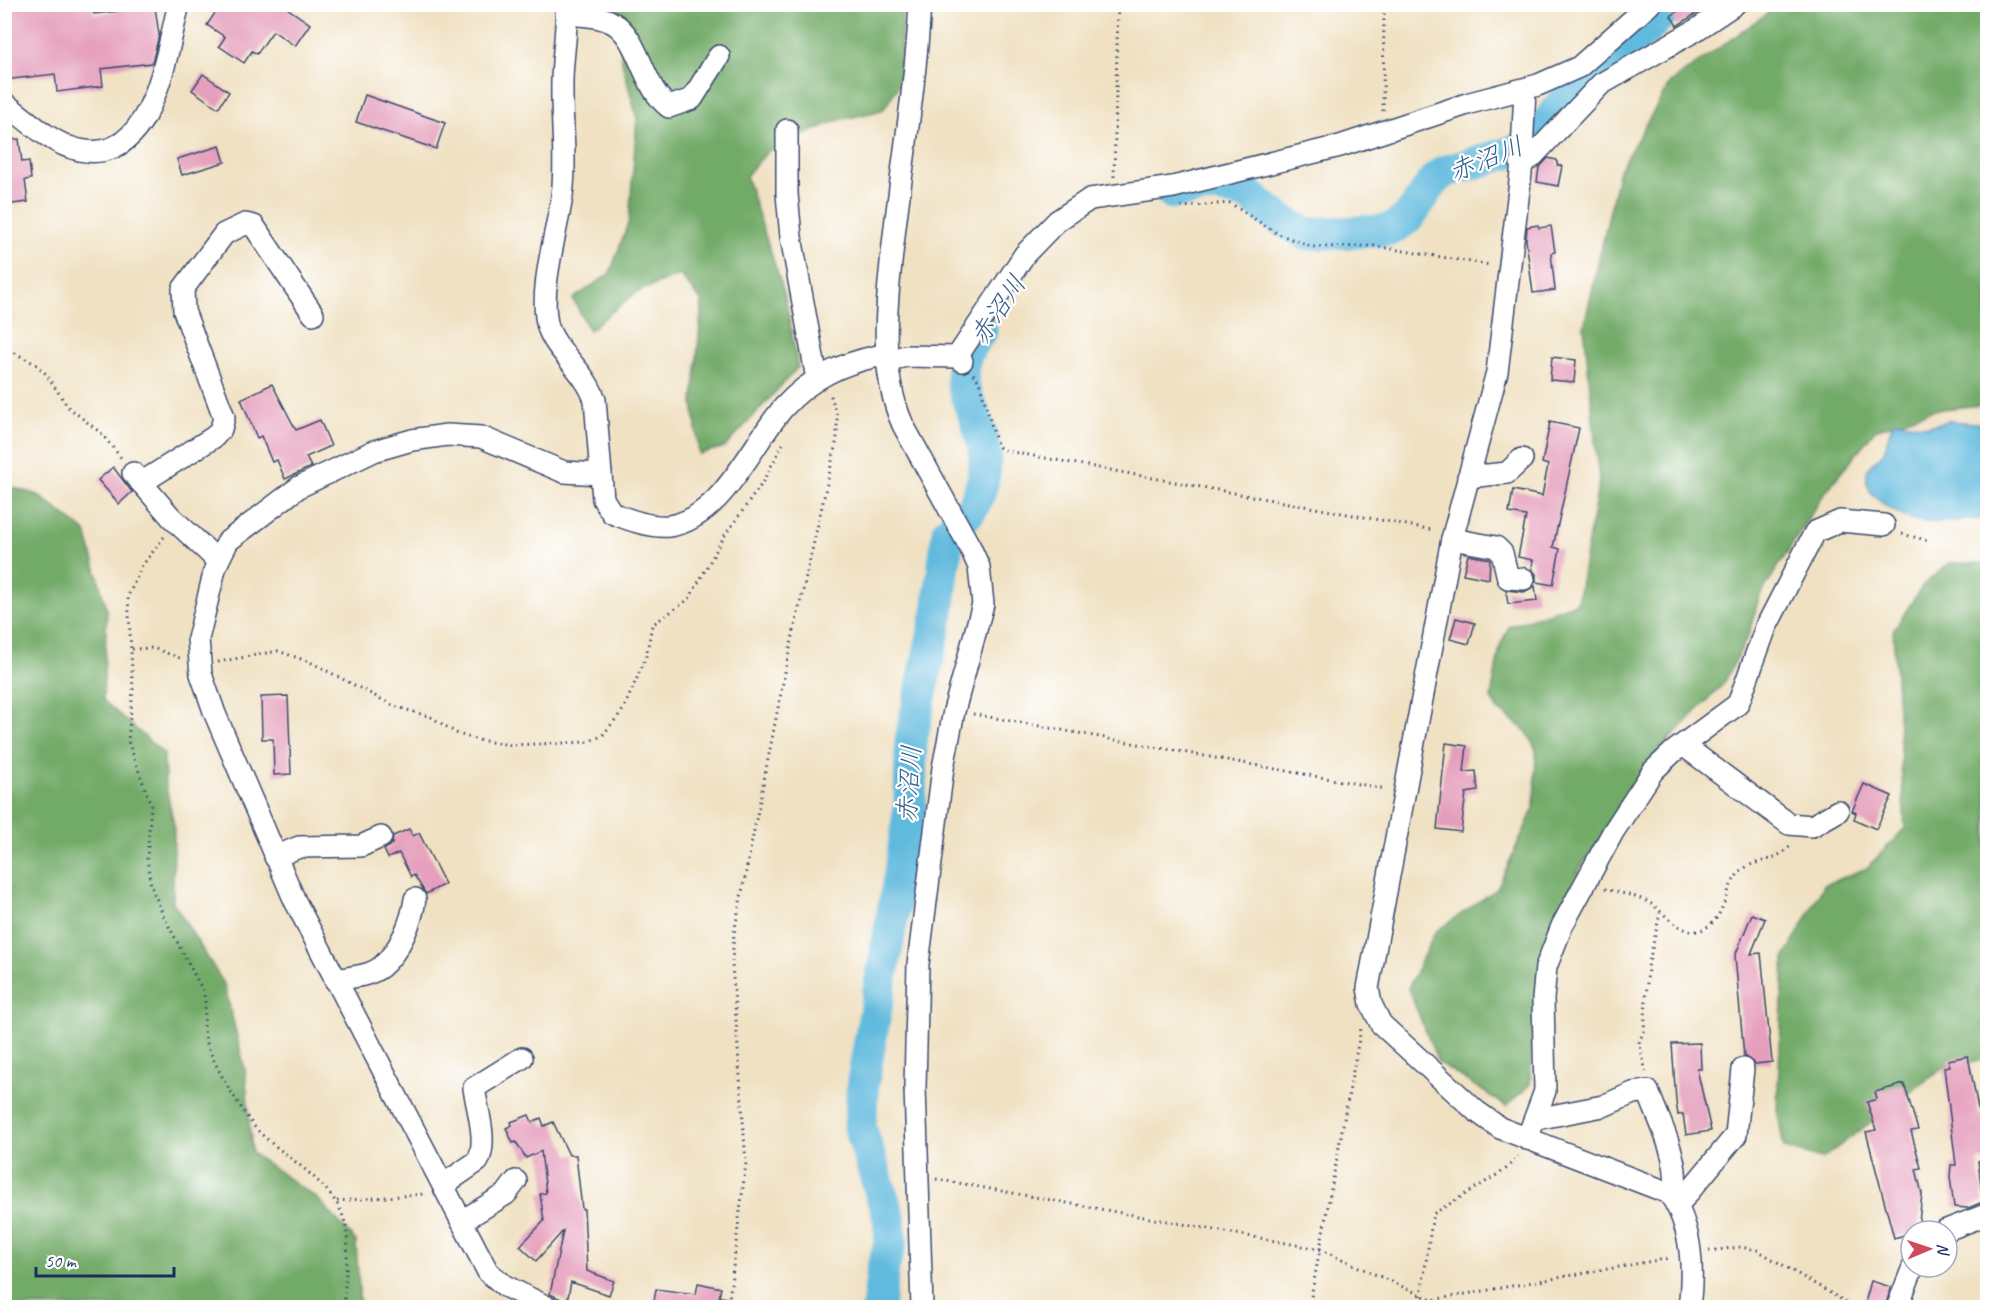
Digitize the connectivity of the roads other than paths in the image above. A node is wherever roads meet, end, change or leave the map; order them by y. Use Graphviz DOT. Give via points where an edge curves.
graph roads {
  1 [pos="179,4"];
  2 [pos="920,4"];
  3 [pos="1735,4"];
  4 [pos="1647,6"];
  5 [pos="567,9"];
  6 [pos="718,56"];
  7 [pos="1587,60"];
  8 [pos="1601,84"];
  9 [pos="1525,89"];
  10 [pos="4,103"];
  11 [pos="786,130"];
  12 [pos="1522,156"];
  13 [pos="313,314"];
  14 [pos="887,361"];
  15 [pos="820,377"];
  16 [pos="1522,459"];
  17 [pos="601,474"];
  18 [pos="1468,477"];
  19 [pos="1884,525"];
  20 [pos="1453,536"];
  21 [pos="218,561"];
  22 [pos="1524,579"];
  23 [pos="1683,745"];
  24 [pos="1838,811"];
  25 [pos="381,837"];
  26 [pos="275,857"];
  27 [pos="415,899"];
  28 [pos="334,980"];
  29 [pos="522,1058"];
  30 [pos="1743,1069"];
  31 [pos="1536,1119"];
  32 [pos="1527,1139"];
  33 [pos="516,1181"];
  34 [pos="444,1188"];
  35 [pos="1675,1201"];
  36 [pos="1988,1214"];
  37 [pos="462,1221"];
  38 [pos="1959,1225"];
  39 [pos="1908,1279"];
  40 [pos="549,1308"];
  41 [pos="922,1308"];
  42 [pos="1689,1308"];
  43 [pos="1897,1308"];
  1 -- 10 [label="street" via="152,106 142,123 116,145 89,150 68,146"];
  2 -- 14 [label="street" via="892,260"];
  3 -- 8 [label="street"];
  4 -- 7 [label="street"];
  5 -- 6 [label="street" via="602,18 625,33 658,99 669,107 692,99"];
  5 -- 17 [label="street" via="562,81 564,165 549,263 548,326 590,384 595,400"];
  7 -- 8 [label="street"];
  7 -- 9 [label="street"];
  8 -- 12 [label="street" via="1531,158"];
  9 -- 12 [label="street"];
  9 -- 14 [label="street" via="1340,146 1173,187 1090,199 1041,236 1019,263 965,365 906,356"];
  11 -- 15 [label="street" via="791,237"];
  12 -- 18 [label="street" via="1497,372"];
  13 -- 21 [label="street" via="254,226 246,224 224,234 187,280 182,297 224,417 221,429 214,437 137,478"];
  14 -- 15 [label="street" via="878,356 850,362"];
  14 -- 41 [label="street" via="894,404 979,567 983,604 954,711 936,812 918,964 915,1087"];
  15 -- 17 [label="street" via="785,406 721,495 685,522 668,526 645,524 612,513 603,499"];
  16 -- 18 [label="street" via="1507,473"];
  17 -- 21 [label="street" via="564,472 481,437 447,435 412,440 374,451 299,487 228,541"];
  18 -- 20 [label="street"];
  19 -- 23 [label="street" via="1840,520 1815,532 1766,627 1738,705"];
  20 -- 22 [label="street" via="1496,547 1502,553 1508,578"];
  20 -- 32 [label="street" via="1368,988 1375,1016 1403,1047 1476,1111 1500,1128"];
  21 -- 26 [label="street" via="198,639 200,665"];
  23 -- 24 [label="street" via="1789,825 1805,827"];
  23 -- 31 [label="street" via="1653,771 1635,795 1551,950 1546,967 1543,1026 1545,1091"];
  25 -- 26 [label="street" via="361,846 305,846"];
  26 -- 28 [label="street"];
  27 -- 28 [label="street" via="409,924 381,967"];
  28 -- 34 [label="street"];
  29 -- 34 [label="street" via="474,1088 480,1156"];
  30 -- 35 [label="street" via="1736,1135"];
  31 -- 32 [label="street"];
  31 -- 35 [label="street" via="1603,1106 1648,1091 1676,1168"];
  32 -- 35 [label="street" via="1649,1184"];
  33 -- 37 [label="street" via="506,1194"];
  34 -- 37 [label="street"];
  35 -- 42 [label="street" via="1691,1254"];
  36 -- 38 [label="street"];
  37 -- 40 [label="street" via="488,1272"];
  39 -- 43 [label="street"];
}
